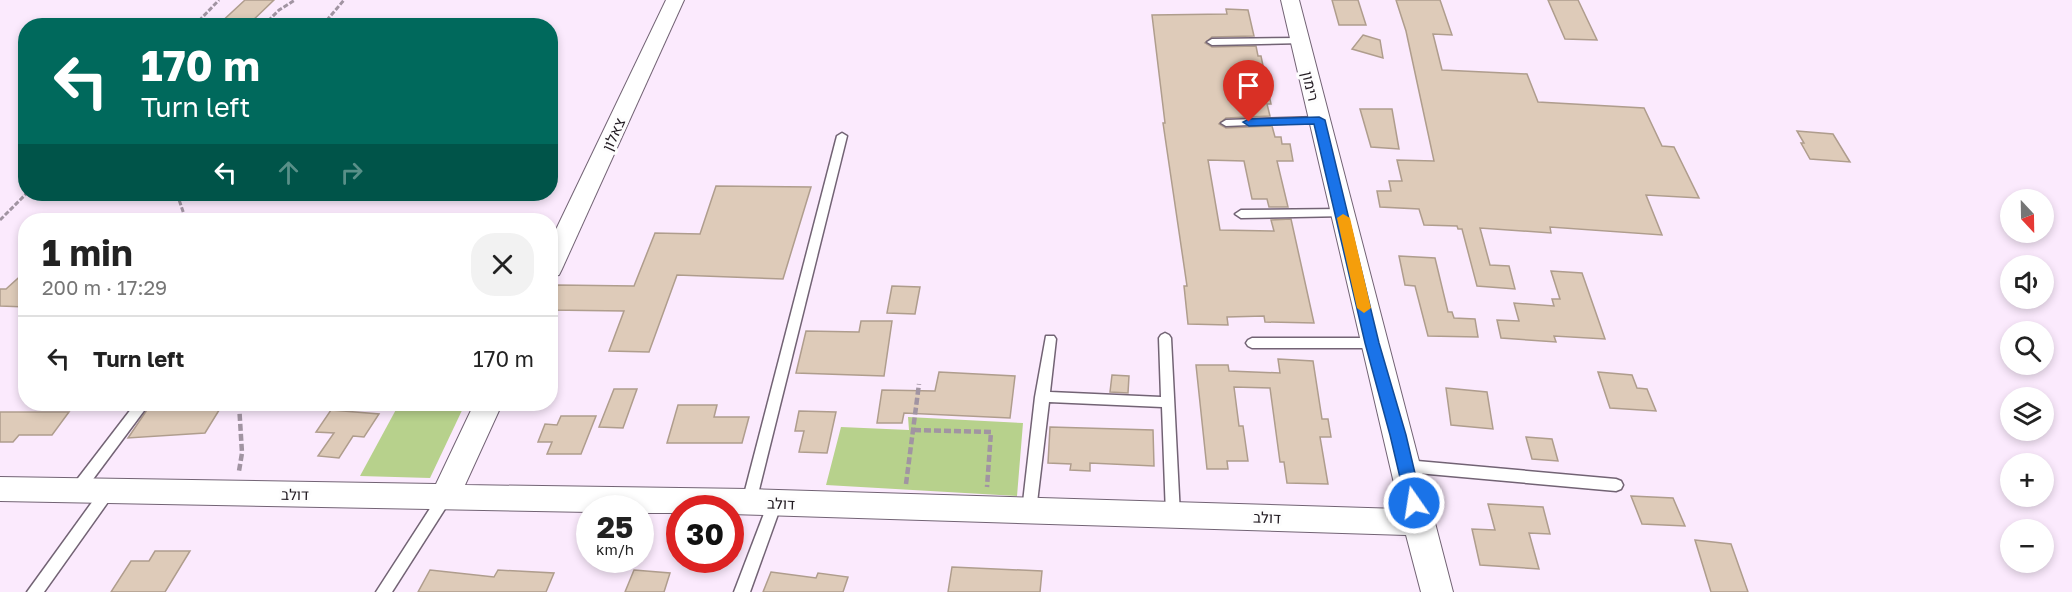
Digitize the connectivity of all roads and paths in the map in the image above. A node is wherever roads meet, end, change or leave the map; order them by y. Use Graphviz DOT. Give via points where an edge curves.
graph roads {
  1 [pos="219,0"];
  2 [pos="295,0"];
  3 [pos="344,0"];
  4 [pos="675,0"];
  5 [pos="1290,0"];
  6 [pos="202,18"];
  7 [pos="271,18"];
  8 [pos="329,18"];
  9 [pos="1300,41"];
  10 [pos="1212,42"];
  11 [pos="1319,120"];
  12 [pos="1226,123"];
  13 [pos="842,136"];
  14 [pos="19,201"];
  15 [pos="1342,213"];
  16 [pos="1241,214"];
  17 [pos="0,220"];
  18 [pos="558,252"];
  19 [pos="1165,338"];
  20 [pos="1050,339"];
  21 [pos="1252,343"];
  22 [pos="1372,343"];
  23 [pos="919,384"];
  24 [pos="1042,397"];
  25 [pos="1168,402"];
  26 [pos="137,411"];
  27 [pos="239,411"];
  28 [pos="485,411"];
  29 [pos="914,430"];
  30 [pos="1406,466"];
  31 [pos="1616,485"];
  32 [pos="0,489"];
  33 [pos="77,490"];
  34 [pos="108,491"];
  35 [pos="236,493"];
  36 [pos="446,496"];
  37 [pos="762,503"];
  38 [pos="903,507"];
  39 [pos="985,509"];
  40 [pos="1029,510"];
  41 [pos="1173,515"];
  42 [pos="1418,522"];
  43 [pos="35,592"];
  44 [pos="384,592"];
  45 [pos="742,592"];
  46 [pos="1437,592"];
  1 -- 6 [label="path"];
  2 -- 7 [label="path"];
  3 -- 8 [label="path"];
  4 -- 18 [label="street, צאלון"];
  5 -- 9 [label="street, רימון"];
  9 -- 10 [label="lane"];
  9 -- 11 [label="street, רימון"];
  11 -- 12 [label="lane"];
  11 -- 15 [label="street, רימון"];
  13 -- 37 [label="lane"];
  14 -- 17 [label="path"];
  15 -- 16 [label="lane"];
  15 -- 22 [label="street, רימון"];
  19 -- 25 [label="lane"];
  20 -- 24 [label="lane"];
  21 -- 22 [label="lane"];
  22 -- 30 [label="street, רימון"];
  23 -- 29 [label="path"];
  24 -- 25 [label="lane"];
  24 -- 40 [label="lane"];
  25 -- 41 [label="lane"];
  26 -- 33 [label="lane"];
  27 -- 35 [label="path" via="242,453"];
  28 -- 36 [label="street"];
  29 -- 38 [label="path"];
  29 -- 39 [label="path" via="991,432"];
  30 -- 31 [label="lane"];
  30 -- 42 [label="street, רימון"];
  32 -- 33 [label="street, דולב"];
  33 -- 34 [label="street, דולב"];
  34 -- 35 [label="street, דולב"];
  34 -- 43 [label="lane"];
  35 -- 36 [label="street, דולב"];
  36 -- 37 [label="street, דולב"];
  36 -- 44 [label="lane"];
  37 -- 38 [label="street, דולב"];
  37 -- 45 [label="lane"];
  38 -- 39 [label="street, דולב"];
  39 -- 40 [label="street, דולב"];
  40 -- 41 [label="street, דולב"];
  41 -- 42 [label="street, דולב"];
  42 -- 46 [label="street, רימון"];
}
